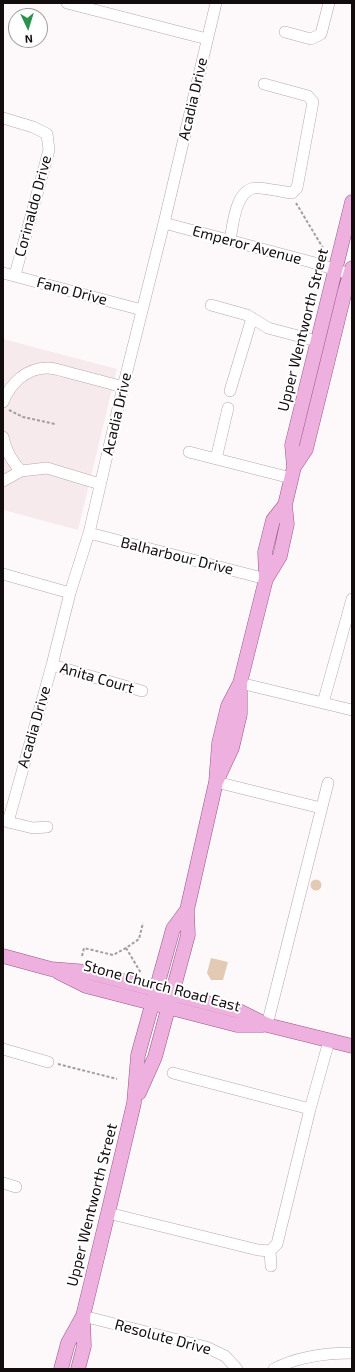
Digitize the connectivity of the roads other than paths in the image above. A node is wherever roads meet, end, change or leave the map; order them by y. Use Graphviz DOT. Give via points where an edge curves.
graph roads {
  1 [pos="67,3"];
  2 [pos="216,3"];
  3 [pos="329,3"];
  4 [pos="85,5"];
  5 [pos="285,32"];
  6 [pos="208,39"];
  7 [pos="264,84"];
  8 [pos="3,118"];
  9 [pos="352,202"];
  10 [pos="164,223"];
  11 [pos="230,240"];
  12 [pos="335,270"];
  13 [pos="3,272"];
  14 [pos="351,273"];
  15 [pos="14,275"];
  16 [pos="211,305"];
  17 [pos="142,310"];
  18 [pos="252,318"];
  19 [pos="317,341"];
  20 [pos="123,387"];
  21 [pos="230,391"];
  22 [pos="5,406"];
  23 [pos="228,408"];
  24 [pos="3,437"];
  25 [pos="189,452"];
  26 [pos="216,459"];
  27 [pos="21,471"];
  28 [pos="293,473"];
  29 [pos="3,481"];
  30 [pos="100,484"];
  31 [pos="89,533"];
  32 [pos="3,574"];
  33 [pos="266,579"];
  34 [pos="70,593"];
  35 [pos="352,599"];
  36 [pos="52,665"];
  37 [pos="240,683"];
  38 [pos="142,691"];
  39 [pos="323,703"];
  40 [pos="352,710"];
  41 [pos="216,782"];
  42 [pos="328,783"];
  43 [pos="321,808"];
  44 [pos="6,821"];
  45 [pos="47,827"];
  46 [pos="187,910"];
  47 [pos="3,956"];
  48 [pos="51,969"];
  49 [pos="156,990"];
  50 [pos="172,994"];
  51 [pos="152,1003"];
  52 [pos="168,1008"];
  53 [pos="267,1025"];
  54 [pos="329,1041"];
  55 [pos="352,1046"];
  56 [pos="3,1049"];
  57 [pos="48,1062"];
  58 [pos="172,1073"];
  59 [pos="134,1103"];
  60 [pos="310,1109"];
  61 [pos="3,1184"];
  62 [pos="16,1187"];
  63 [pos="108,1213"];
  64 [pos="270,1251"];
  65 [pos="271,1266"];
  66 [pos="83,1316"];
  67 [pos="352,1353"];
  68 [pos="62,1369"];
  69 [pos="78,1369"];
  70 [pos="237,1369"];
  71 [pos="274,1369"];
  1 -- 4 [label="street"];
  2 -- 6 [label="street, Acadia Drive"];
  3 -- 5 [label="street" via="321,34 311,39"];
  4 -- 6 [label="street"];
  6 -- 10 [label="street, Acadia Drive"];
  7 -- 11 [label="street" via="308,96 313,102 297,188 292,193 254,188 244,193 238,203"];
  8 -- 15 [label="street, Corinaldo Drive" via="33,126 47,134 49,150"];
  9 -- 12 [label="main road, Upper Wentworth Street"];
  10 -- 11 [label="street, Emperor Avenue"];
  10 -- 17 [label="street, Acadia Drive"];
  11 -- 12 [label="street, Emperor Avenue"];
  12 -- 14 [label="street, Emperor Avenue"];
  12 -- 19 [label="main road, Upper Wentworth Street"];
  13 -- 15 [label="street, Fano Drive"];
  14 -- 28 [label="main road, Upper Wentworth Street" via="306,448"];
  15 -- 17 [label="street, Fano Drive"];
  16 -- 18 [label="street"];
  17 -- 20 [label="street, Acadia Drive"];
  18 -- 19 [label="street" via="268,328"];
  18 -- 21 [label="street"];
  19 -- 28 [label="main road, Upper Wentworth Street" via="292,445"];
  20 -- 22 [label="street" via="47,368 35,370 14,383 7,392"];
  20 -- 30 [label="street, Acadia Drive"];
  23 -- 26 [label="street"];
  24 -- 27 [label="street" via="8,454"];
  25 -- 26 [label="street"];
  26 -- 28 [label="street"];
  27 -- 29 [label="street"];
  27 -- 30 [label="street" via="47,468"];
  28 -- 33 [label="main road, Upper Wentworth Street" via="285,505 273,520 265,552"];
  30 -- 31 [label="street, Acadia Drive"];
  31 -- 33 [label="street, Balharbour Drive"];
  31 -- 34 [label="street, Acadia Drive"];
  32 -- 34 [label="street"];
  33 -- 37 [label="main road, Upper Wentworth Street"];
  34 -- 36 [label="street, Acadia Drive"];
  35 -- 39 [label="street"];
  36 -- 38 [label="street, Anita Court"];
  36 -- 44 [label="street, Acadia Drive"];
  37 -- 39 [label="street"];
  37 -- 41 [label="main road, Upper Wentworth Street" via="228,706 219,743"];
  39 -- 40 [label="street"];
  41 -- 43 [label="street"];
  41 -- 46 [label="main road, Upper Wentworth Street"];
  42 -- 43 [label="street"];
  43 -- 53 [label="street"];
  44 -- 45 [label="street, Acadia Drive" via="33,828"];
  46 -- 49 [label="main road, Upper Wentworth Street" via="173,929"];
  46 -- 50 [label="main road, Upper Wentworth Street" via="188,935"];
  47 -- 48 [label="main road, Stone Church Road East"];
  48 -- 49 [label="main road, Stone Church Road East" via="88,972"];
  48 -- 51 [label="main road, Stone Church Road East" via="86,986"];
  49 -- 50 [label="main road, Stone Church Road East"];
  49 -- 51 [label="main road, Upper Wentworth Street"];
  50 -- 52 [label="main road, Upper Wentworth Street"];
  50 -- 53 [label="main road, Stone Church Road East" via="239,1011"];
  51 -- 52 [label="main road, Stone Church Road East"];
  51 -- 59 [label="main road, Upper Wentworth Street" via="138,1055"];
  52 -- 53 [label="main road, Stone Church Road East" via="236,1025"];
  52 -- 59 [label="main road, Upper Wentworth Street" via="155,1057"];
  53 -- 54 [label="main road, Stone Church Road East"];
  54 -- 55 [label="main road, Stone Church Road East"];
  54 -- 60 [label="street"];
  56 -- 57 [label="street"];
  58 -- 60 [label="street"];
  59 -- 63 [label="main road, Upper Wentworth Street"];
  60 -- 64 [label="street" via="277,1244"];
  61 -- 62 [label="street"];
  63 -- 64 [label="street"];
  63 -- 66 [label="main road, Upper Wentworth Street"];
  64 -- 65 [label="street"];
  66 -- 68 [label="main road, Upper Wentworth Street" via="68,1343"];
  66 -- 69 [label="main road, Upper Wentworth Street" via="84,1346"];
  66 -- 70 [label="street, Resolute Drive" via="206,1347 225,1356"];
  67 -- 71 [label="street" via="319,1355 296,1360"];
}
